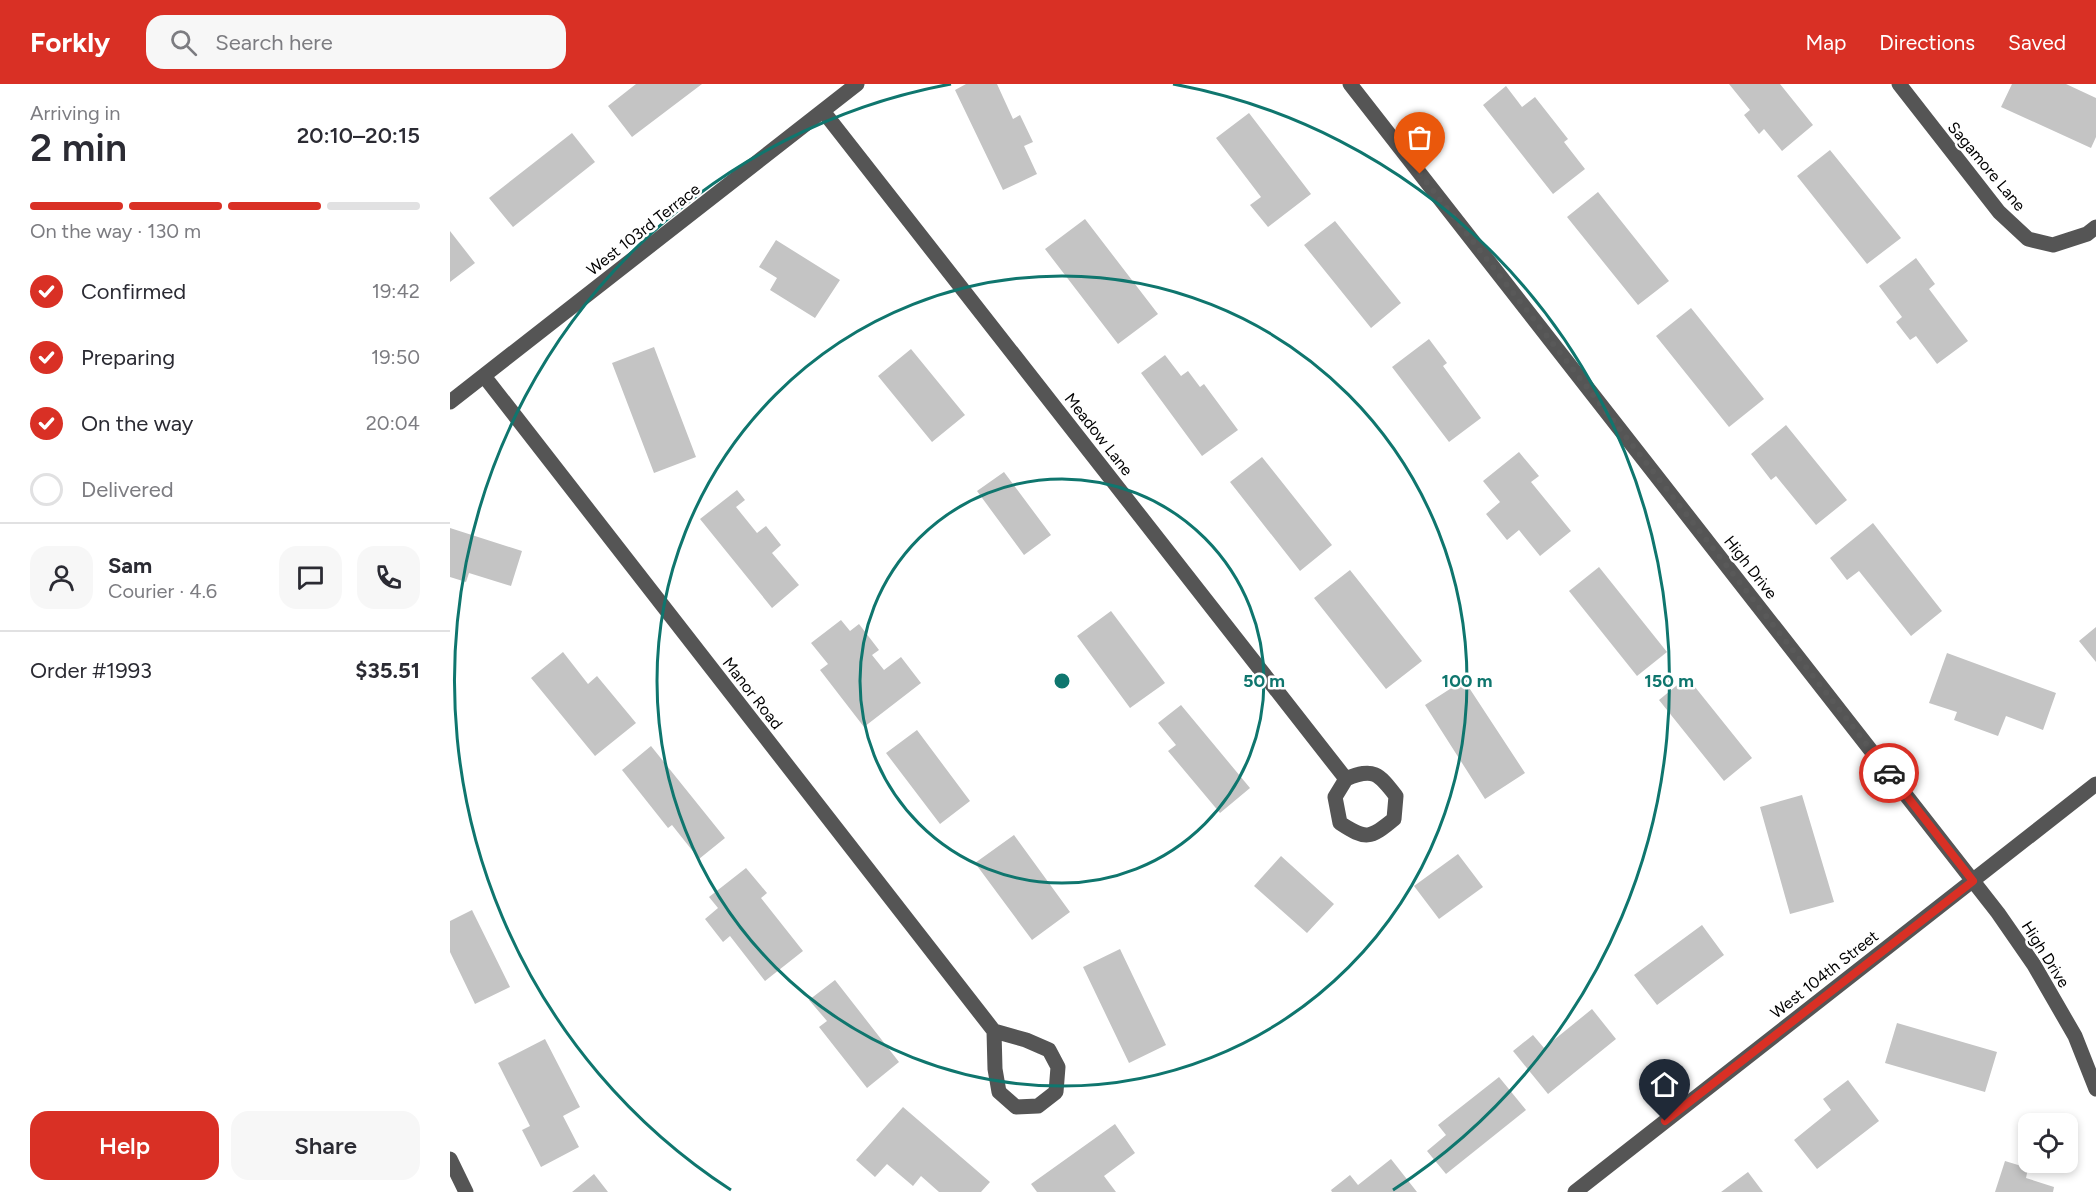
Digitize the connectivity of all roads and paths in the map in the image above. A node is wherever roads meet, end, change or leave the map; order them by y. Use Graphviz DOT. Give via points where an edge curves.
graph roads {
  1 [pos="857,84"];
  2 [pos="1350,84"];
  3 [pos="1899,84"];
  4 [pos="823,111"];
  5 [pos="2096,227"];
  6 [pos="484,376"];
  7 [pos="450,402"];
  8 [pos="1346,779"];
  9 [pos="2096,784"];
  10 [pos="1973,881"];
  11 [pos="994,1031"];
  12 [pos="2096,1089"];
  13 [pos="450,1159"];
  14 [pos="466,1192"];
  15 [pos="1575,1192"];
  1 -- 4 [label="street, West 103rd Terrace"];
  2 -- 10 [label="street, High Drive"];
  3 -- 5 [label="street, Sagamore Lane" via="1999,212 2028,239 2053,245"];
  4 -- 6 [label="street, West 103rd Terrace"];
  4 -- 8 [label="street, Meadow Lane"];
  6 -- 7 [label="street, West 103rd Terrace"];
  6 -- 11 [label="street, Manor Road"];
  8 -- 8 [label="street" via="1335,797 1340,823 1358,835 1376,834 1394,819 1396,796 1381,776 1362,772"];
  9 -- 10 [label="street, West 104th Street"];
  10 -- 12 [label="street, High Drive" via="2034,965 2075,1036"];
  10 -- 15 [label="street, West 104th Street"];
  11 -- 11 [label="street" via="999,1092 1016,1107 1038,1106 1056,1092 1058,1067 1049,1050"];
  13 -- 14 [label="street"];
}
